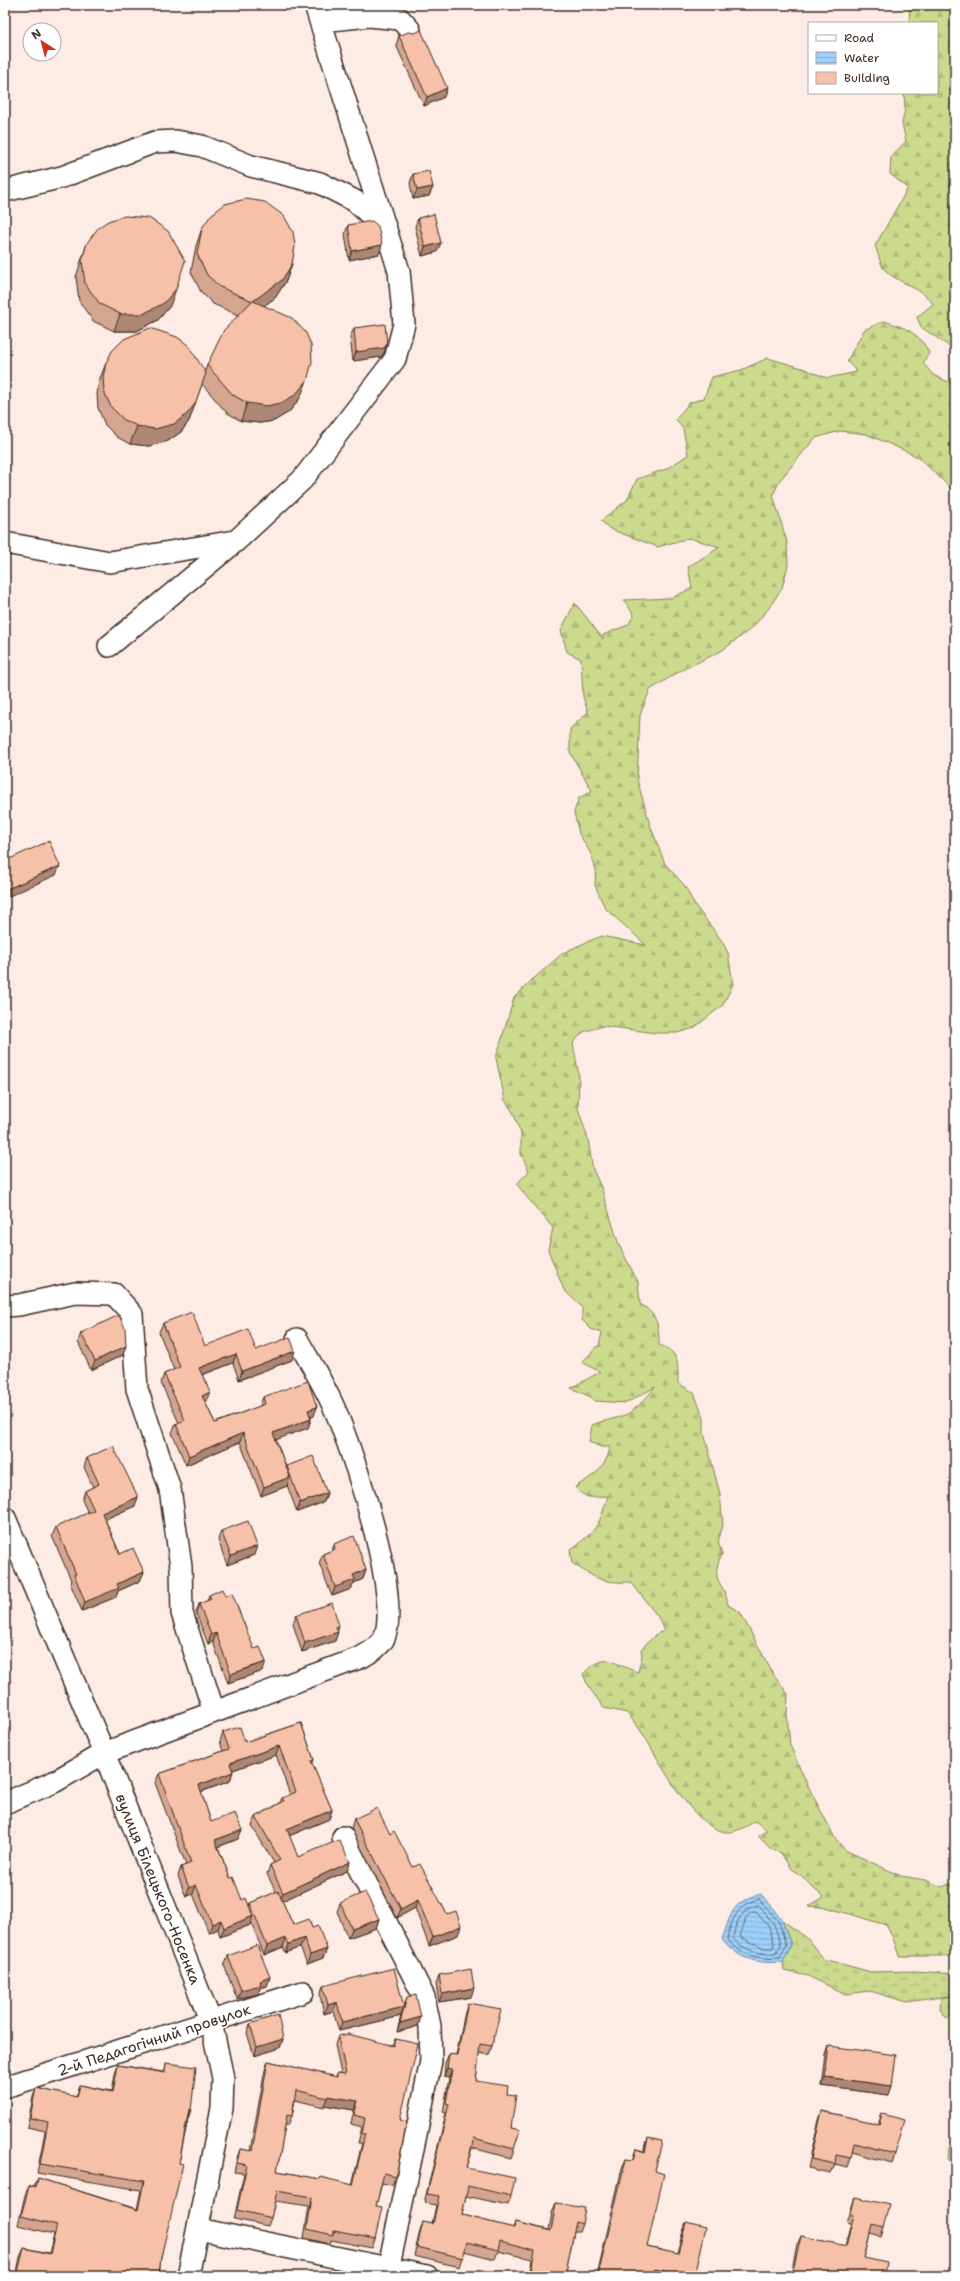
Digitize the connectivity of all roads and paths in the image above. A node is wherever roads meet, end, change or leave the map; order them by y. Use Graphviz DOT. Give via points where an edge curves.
graph roads {
  1 [pos="318,13"];
  2 [pos="410,30"];
  3 [pos="5,191"];
  4 [pos="386,229"];
  5 [pos="236,541"];
  6 [pos="5,543"];
  7 [pos="109,646"];
  8 [pos="5,1306"];
  9 [pos="296,1339"];
  10 [pos="5,1518"];
  11 [pos="214,1712"];
  12 [pos="104,1753"];
  13 [pos="5,1803"];
  14 [pos="343,1838"];
  15 [pos="303,1992"];
  16 [pos="211,2022"];
  17 [pos="5,2087"];
  18 [pos="198,2228"];
  19 [pos="388,2272"];
  20 [pos="188,2276"];
  21 [pos="428,2276"];
  1 -- 2 [label="street" via="400,19"];
  1 -- 4 [label="street"];
  3 -- 4 [label="street" via="62,177 156,142 176,141 202,146 251,166 320,182 355,200"];
  4 -- 5 [label="street" via="399,271 404,324 396,359 302,480"];
  5 -- 6 [label="street" via="110,562"];
  5 -- 7 [label="street"];
  8 -- 11 [label="street" via="75,1293 114,1294 132,1314 136,1389 170,1489 181,1567 182,1614"];
  9 -- 11 [label="street" via="338,1416 360,1481 378,1544 389,1616 384,1639 377,1648 362,1657"];
  10 -- 12 [label="street, вулиця Білецького-Носенка"];
  11 -- 12 [label="street"];
  12 -- 13 [label="street" via="54,1782"];
  12 -- 16 [label="street, вулиця Білецького-Носенка"];
  14 -- 19 [label="street" via="420,1990 430,2026 431,2061"];
  15 -- 16 [label="street, 2-й Педагогічний провулок"];
  16 -- 17 [label="street, 2-й Педагогічний провулок"];
  16 -- 18 [label="street, вулиця Білецького-Носенка" via="223,2078 222,2108"];
  18 -- 19 [label="street"];
  18 -- 20 [label="street, вулиця Білецького-Носенка"];
  19 -- 21 [label="street"];
}
